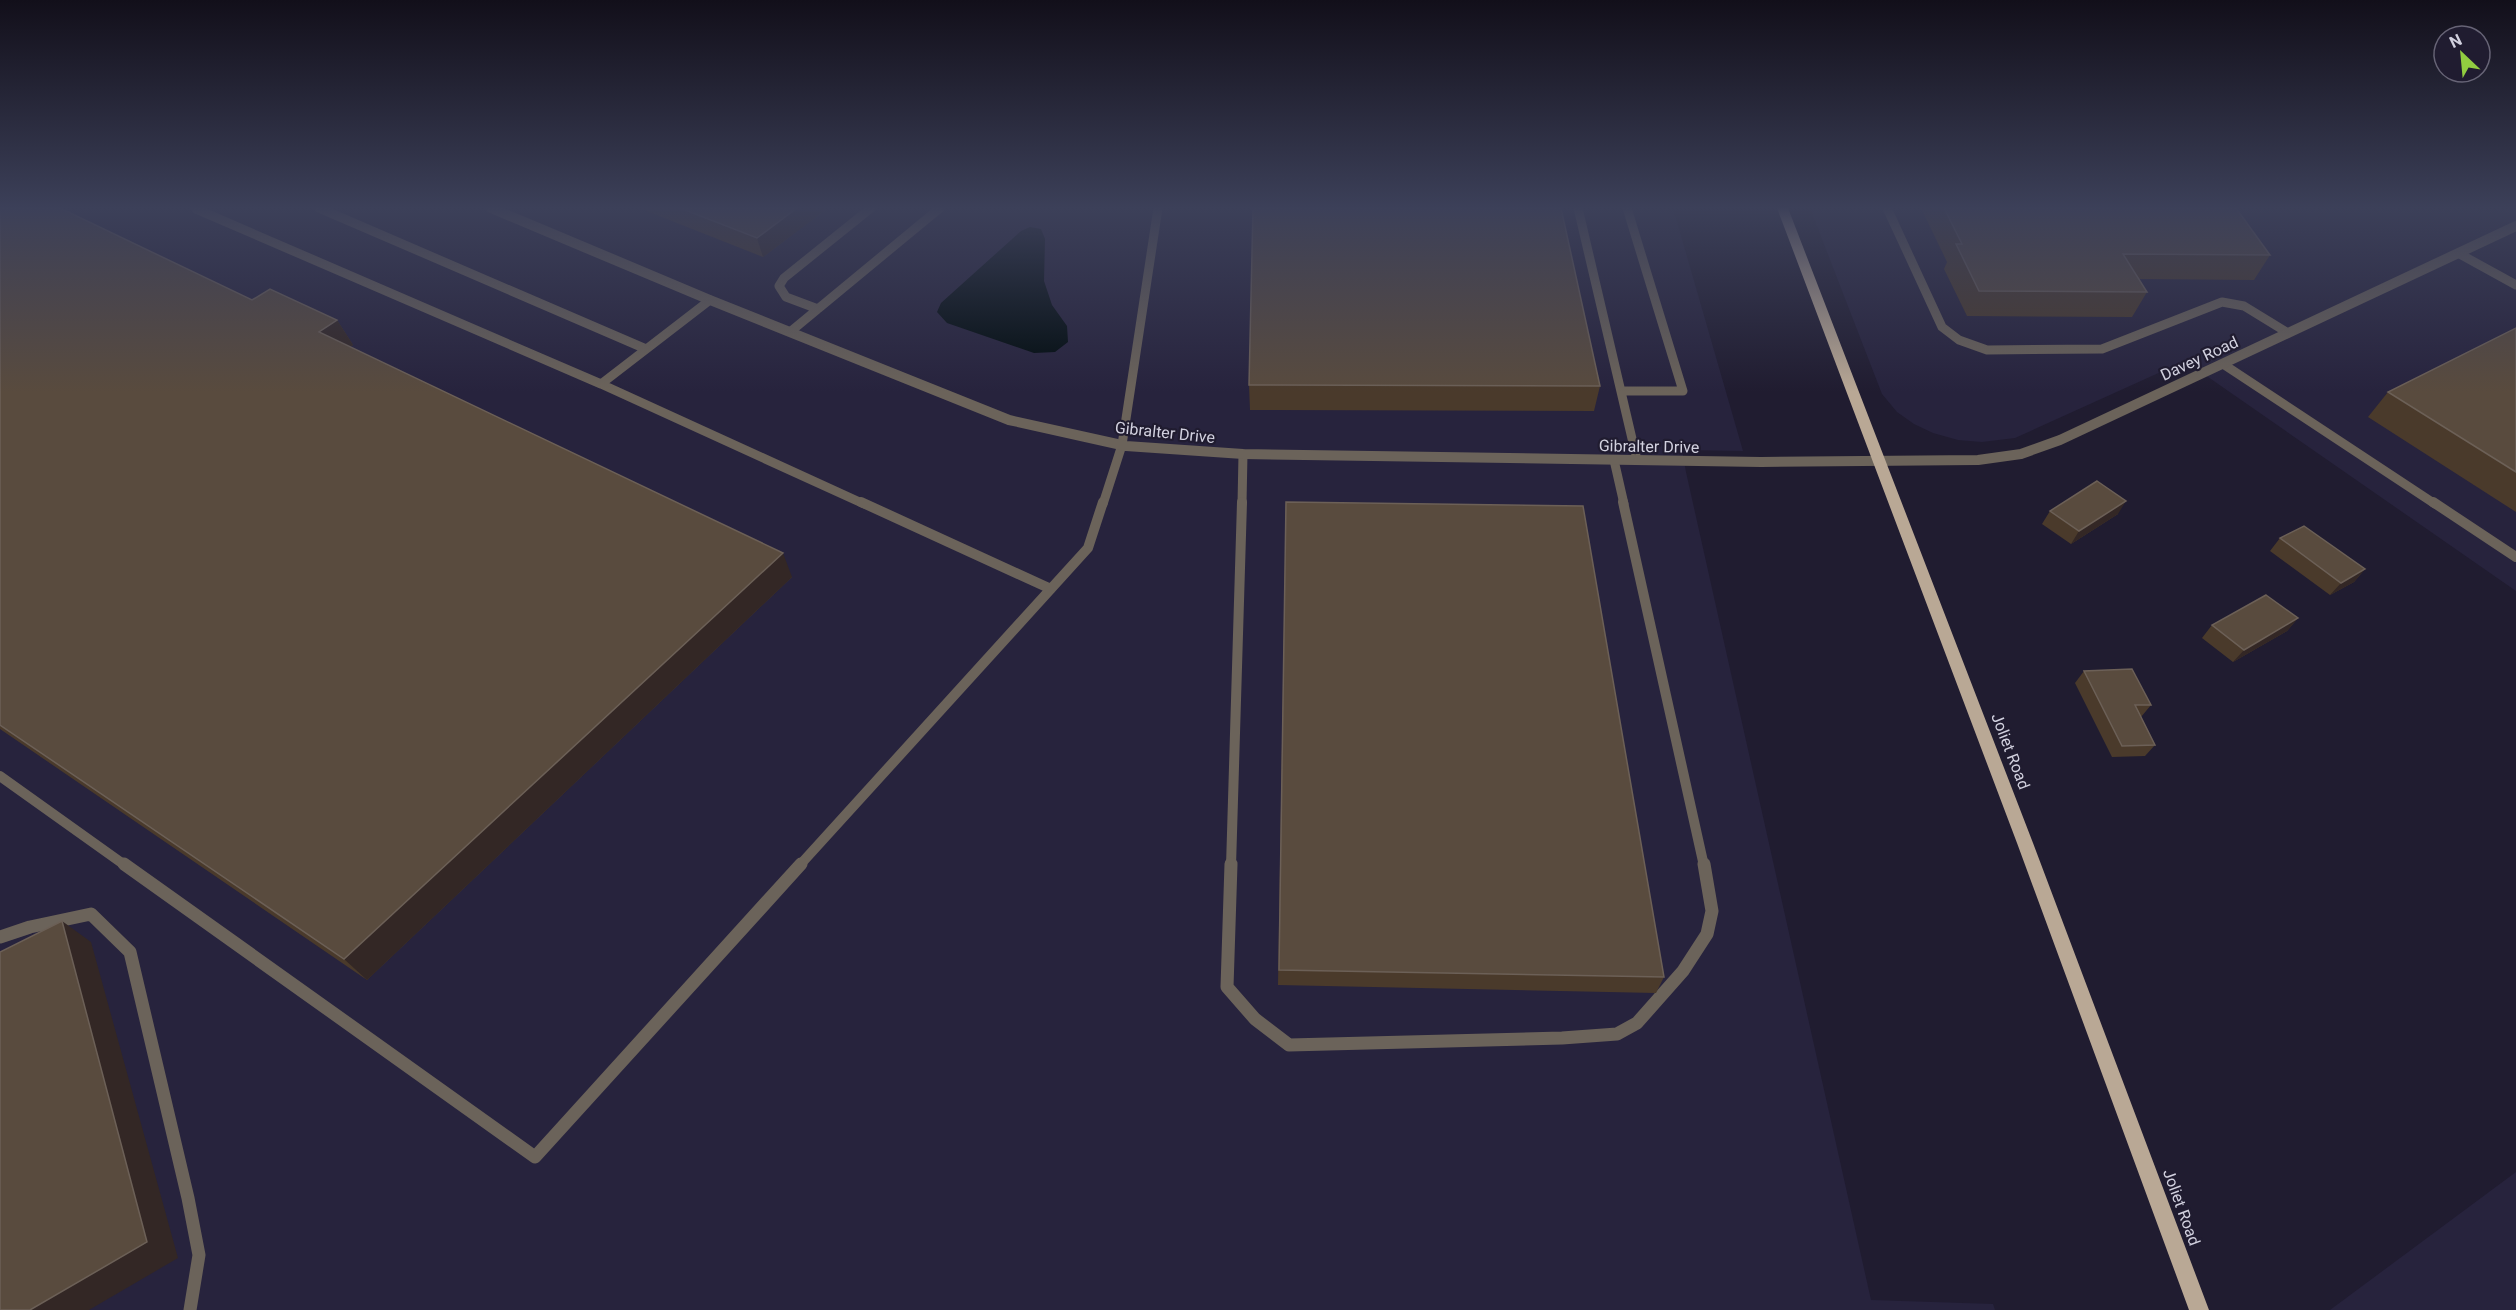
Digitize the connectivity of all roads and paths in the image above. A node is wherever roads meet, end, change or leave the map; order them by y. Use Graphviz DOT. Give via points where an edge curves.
graph roads {
  1 [pos="337,269"];
  2 [pos="460,269"];
  3 [pos="637,269"];
  4 [pos="795,269"];
  5 [pos="866,269"];
  6 [pos="1149,269"];
  7 [pos="1592,269"];
  8 [pos="1646,269"];
  9 [pos="1806,269"];
  10 [pos="1915,269"];
  11 [pos="2424,269"];
  12 [pos="2487,269"];
  13 [pos="2516,285"];
  14 [pos="710,300"];
  15 [pos="818,309"];
  16 [pos="790,332"];
  17 [pos="2288,333"];
  18 [pos="646,350"];
  19 [pos="2223,364"];
  20 [pos="601,384"];
  21 [pos="1621,391"];
  22 [pos="1122,445"];
  23 [pos="1243,454"];
  24 [pos="1614,460"];
  25 [pos="1637,460"];
  26 [pos="1880,460"];
  27 [pos="2516,557"];
  28 [pos="1051,589"];
  29 [pos="0,776"];
  30 [pos="0,937"];
  31 [pos="190,1310"];
  32 [pos="2199,1310"];
  1 -- 20 [label="lane"];
  2 -- 18 [label="lane"];
  3 -- 14 [label="street, Gibralter Drive"];
  4 -- 15 [label="lane" via="779,286 786,297"];
  5 -- 15 [label="lane"];
  6 -- 22 [label="lane"];
  7 -- 21 [label="lane"];
  8 -- 21 [label="lane" via="1683,391"];
  9 -- 26 [label="main road, Joliet Road"];
  10 -- 17 [label="lane" via="1942,327 1959,340 1987,350 2102,350 2222,302 2244,306"];
  11 -- 17 [label="street, Davey Road"];
  12 -- 13 [label="lane"];
  14 -- 16 [label="street, Gibralter Drive"];
  14 -- 18 [label="lane"];
  15 -- 16 [label="lane"];
  16 -- 22 [label="street, Gibralter Drive" via="1009,420"];
  17 -- 19 [label="street, Davey Road"];
  18 -- 20 [label="lane"];
  19 -- 26 [label="street, Davey Road" via="2060,440 2021,454 1978,460"];
  19 -- 27 [label="lane"];
  20 -- 28 [label="lane"];
  21 -- 25 [label="lane"];
  22 -- 23 [label="street, Gibralter Drive"];
  22 -- 28 [label="lane" via="1088,548"];
  23 -- 24 [label="street, Gibralter Drive"];
  23 -- 24 [label="lane" via="1227,987 1244,1011 1289,1044 1617,1034 1637,1023 1683,971 1707,934 1712,910 1709,887"];
  24 -- 25 [label="street, Gibralter Drive"];
  25 -- 26 [label="street, Gibralter Drive"];
  26 -- 32 [label="main road, Joliet Road"];
  28 -- 29 [label="lane" via="536,1156"];
  30 -- 31 [label="lane" via="91,914 130,952 199,1255"];
}
